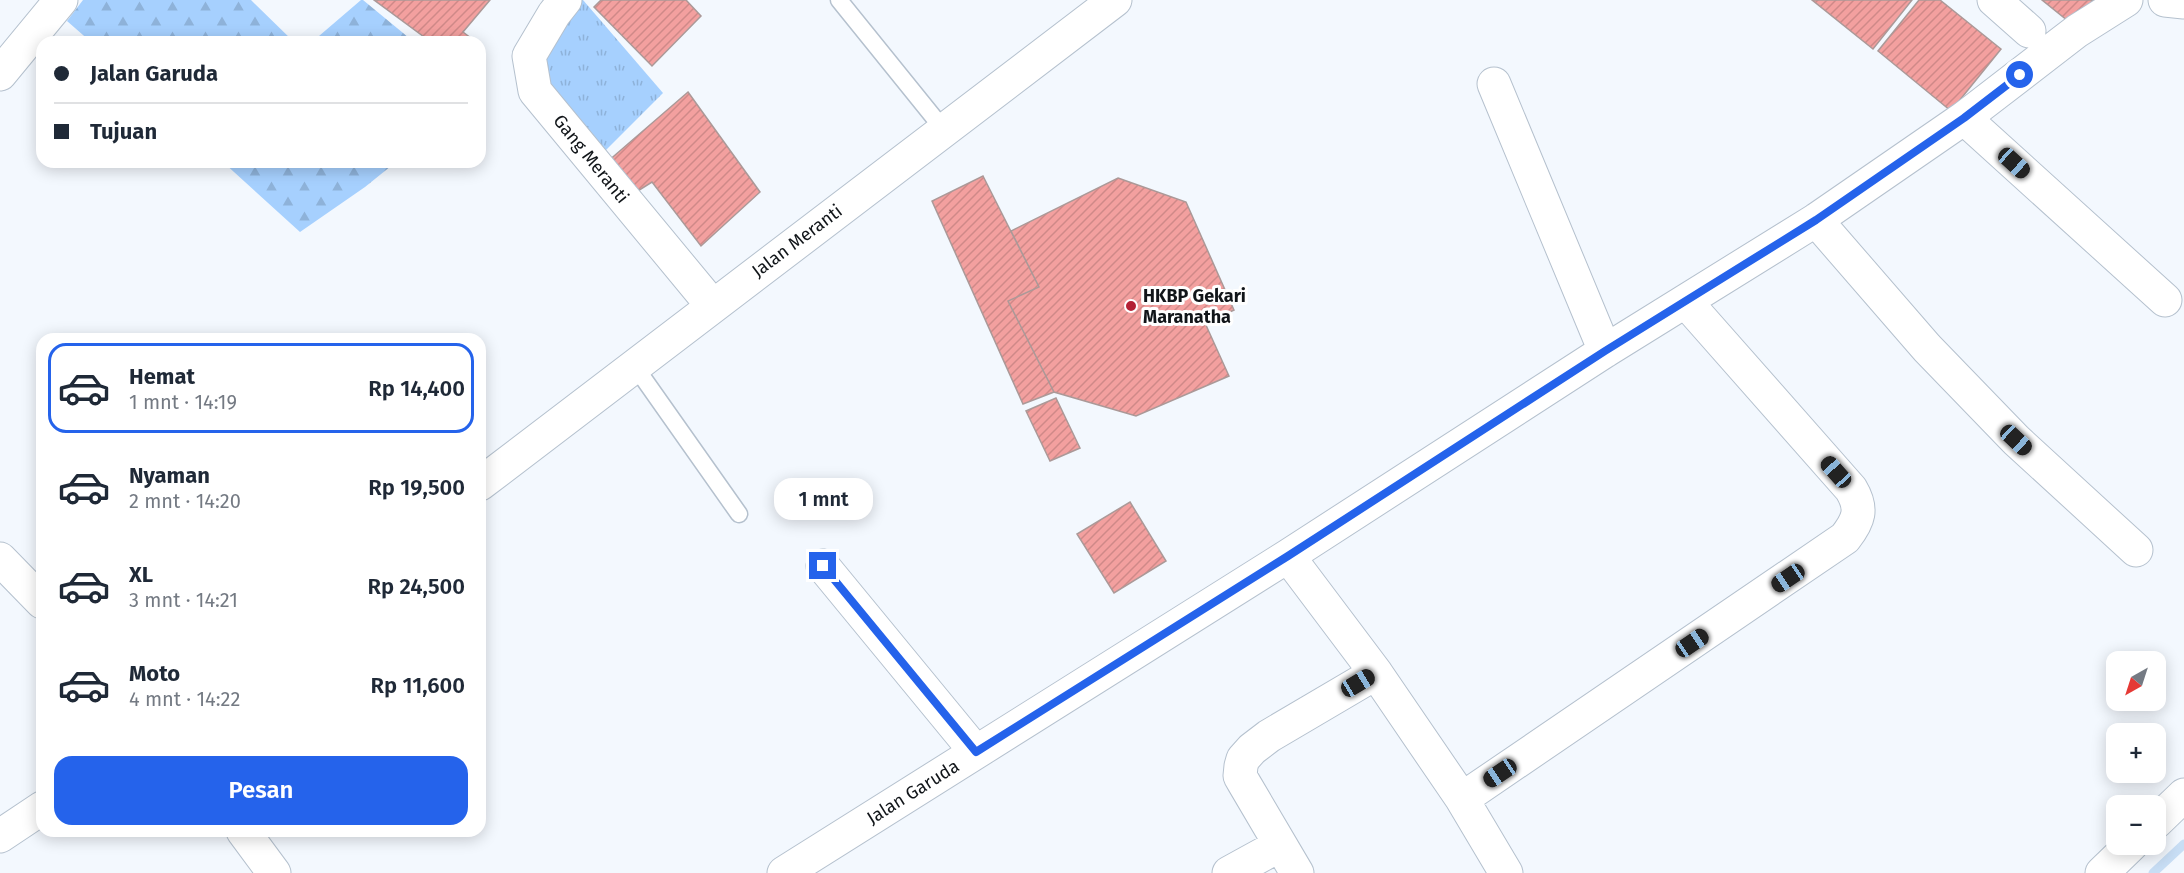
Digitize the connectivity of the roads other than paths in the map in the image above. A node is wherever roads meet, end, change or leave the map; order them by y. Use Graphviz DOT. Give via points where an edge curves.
graph roads {
  1 [pos="61,0"];
  2 [pos="565,0"];
  3 [pos="839,0"];
  4 [pos="1115,0"];
  5 [pos="1994,0"];
  6 [pos="2126,0"];
  7 [pos="2165,0"];
  8 [pos="2184,2"];
  9 [pos="2029,31"];
  10 [pos="0,74"];
  11 [pos="1494,84"];
  12 [pos="1964,118"];
  13 [pos="944,130"];
  14 [pos="1816,220"];
  15 [pos="2164,300"];
  16 [pos="1686,302"];
  17 [pos="712,305"];
  18 [pos="1605,351"];
  19 [pos="634,365"];
  20 [pos="486,479"];
  21 [pos="739,514"];
  22 [pos="2136,550"];
  23 [pos="1288,556"];
  24 [pos="0,559"];
  25 [pos="823,566"];
  26 [pos="36,596"];
  27 [pos="1376,673"];
  28 [pos="976,752"];
  29 [pos="2184,795"];
  30 [pos="1462,799"];
  31 [pos="36,812"];
  32 [pos="2166,812"];
  33 [pos="0,836"];
  34 [pos="247,837"];
  35 [pos="1280,845"];
  36 [pos="2121,855"];
  37 [pos="274,873"];
  38 [pos="784,873"];
  39 [pos="1229,873"];
  40 [pos="1297,873"];
  41 [pos="1506,873"];
  42 [pos="2102,873"];
  1 -- 10 [label="street"];
  2 -- 17 [label="street, Gang Meranti" via="529,56 536,91"];
  3 -- 13 [label="lane"];
  4 -- 13 [label="street, Jalan Meranti"];
  5 -- 9 [label="street"];
  6 -- 12 [label="street, Jalan Garuda"];
  7 -- 8 [label="street"];
  11 -- 18 [label="street"];
  12 -- 14 [label="street, Jalan Garuda"];
  12 -- 15 [label="street"];
  13 -- 17 [label="street, Jalan Meranti"];
  14 -- 16 [label="street, Jalan Garuda"];
  14 -- 22 [label="street" via="1927,348 2000,423"];
  16 -- 18 [label="street, Jalan Garuda"];
  16 -- 30 [label="street" via="1851,489 1859,508 1857,518 1845,538"];
  17 -- 19 [label="street, Jalan Meranti"];
  18 -- 23 [label="street, Jalan Garuda"];
  19 -- 20 [label="street, Jalan Meranti"];
  19 -- 21 [label="lane"];
  23 -- 27 [label="street"];
  23 -- 28 [label="street, Jalan Garuda"];
  24 -- 26 [label="street"];
  25 -- 28 [label="street"];
  27 -- 30 [label="street"];
  27 -- 35 [label="street" via="1260,742 1243,759 1240,776"];
  28 -- 38 [label="street, Jalan Garuda"];
  29 -- 32 [label="street"];
  30 -- 41 [label="street"];
  31 -- 33 [label="street"];
  34 -- 37 [label="street"];
  35 -- 39 [label="street"];
  35 -- 40 [label="street"];
  36 -- 42 [label="street"];
}
